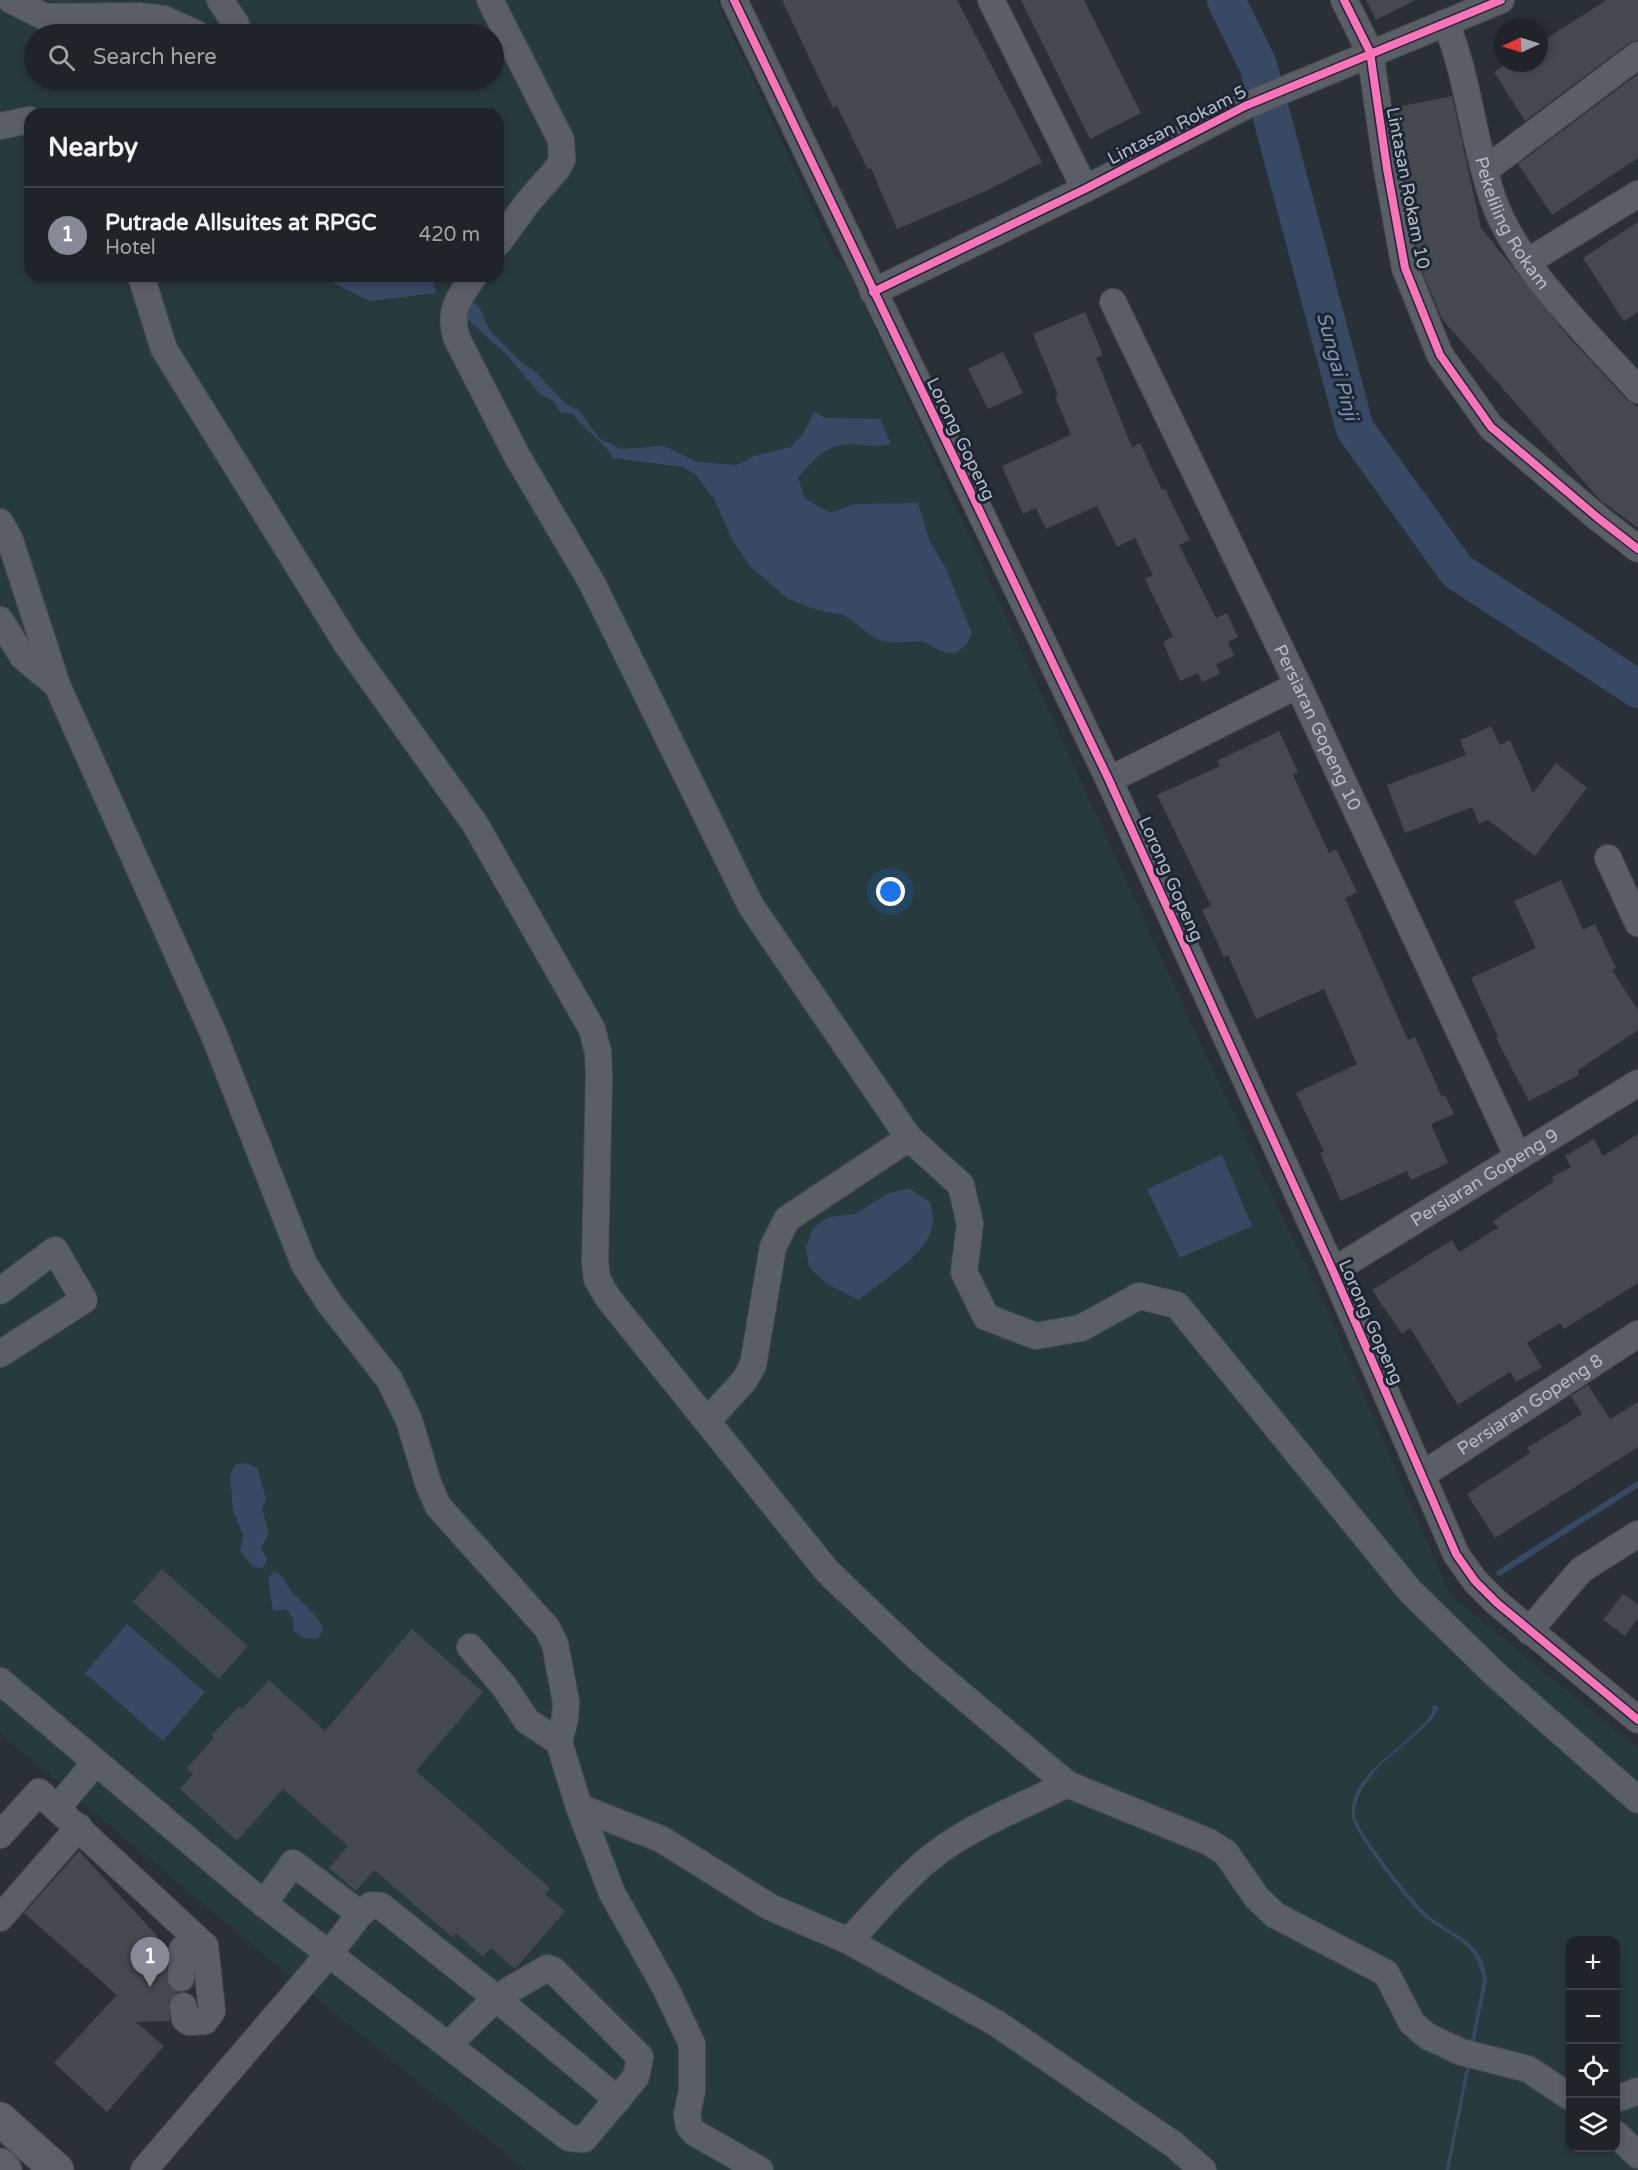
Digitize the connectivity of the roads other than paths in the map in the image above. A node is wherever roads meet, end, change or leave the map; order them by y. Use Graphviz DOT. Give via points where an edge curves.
graph roads {
  1 [pos="11,0"];
  2 [pos="220,0"];
  3 [pos="490,0"];
  4 [pos="734,0"];
  5 [pos="991,0"];
  6 [pos="1344,0"];
  7 [pos="1501,0"];
  8 [pos="1446,23"];
  9 [pos="175,24"];
  10 [pos="236,24"];
  11 [pos="502,24"];
  12 [pos="504,28"];
  13 [pos="1370,52"];
  14 [pos="1638,55"];
  15 [pos="24,121"];
  16 [pos="0,126"];
  17 [pos="1485,170"];
  18 [pos="1085,189"];
  19 [pos="1638,194"];
  20 [pos="504,235"];
  21 [pos="1527,262"];
  22 [pos="143,282"];
  23 [pos="471,282"];
  24 [pos="873,292"];
  25 [pos="1113,302"];
  26 [pos="1638,390"];
  27 [pos="0,522"];
  28 [pos="1638,549"];
  29 [pos="0,620"];
  30 [pos="57,685"];
  31 [pos="1298,685"];
  32 [pos="1109,780"];
  33 [pos="1608,858"];
  34 [pos="1638,923"];
  35 [pos="1638,1083"];
  36 [pos="909,1138"];
  37 [pos="1518,1157"];
  38 [pos="1333,1271"];
  39 [pos="0,1291"];
  40 [pos="1638,1334"];
  41 [pos="0,1354"];
  42 [pos="708,1420"];
  43 [pos="1422,1475"];
  44 [pos="1638,1534"];
  45 [pos="1529,1631"];
  46 [pos="470,1647"];
  47 [pos="0,1681"];
  48 [pos="1638,1720"];
  49 [pos="559,1742"];
  50 [pos="96,1762"];
  51 [pos="1066,1784"];
  52 [pos="1638,1800"];
  53 [pos="58,1807"];
  54 [pos="579,1807"];
  55 [pos="79,1827"];
  56 [pos="0,1835"];
  57 [pos="264,1904"];
  58 [pos="360,1914"];
  59 [pos="0,1918"];
  60 [pos="849,1941"];
  61 [pos="205,1946"];
  62 [pos="329,1954"];
  63 [pos="181,1978"];
  64 [pos="496,1998"];
  65 [pos="183,2006"];
  66 [pos="448,2045"];
  67 [pos="1638,2091"];
  68 [pos="1566,2094"];
  69 [pos="1619,2098"];
  70 [pos="618,2100"];
  71 [pos="0,2119"];
  72 [pos="1620,2138"];
  73 [pos="1638,2155"];
  74 [pos="0,2165"];
  75 [pos="5,2170"];
  76 [pos="57,2170"];
  77 [pos="144,2170"];
  78 [pos="760,2170"];
  79 [pos="1203,2170"];
  1 -- 9 [label="street" via="45,17 138,16"];
  2 -- 10 [label="street"];
  3 -- 11 [label="street"];
  4 -- 24 [label="street, Lorong Gopeng"];
  5 -- 18 [label="street"];
  6 -- 13 [label="street, Lintasan Rokam 10"];
  7 -- 8 [label="street, Lintasan Rokam 5"];
  8 -- 13 [label="street, Lintasan Rokam 5"];
  8 -- 17 [label="street, Pekeliling Rokam" via="1466,84"];
  12 -- 20 [label="street" via="563,150 557,169"];
  13 -- 18 [label="street, Lintasan Rokam 5" via="1245,106"];
  13 -- 28 [label="street, Lintasan Rokam 10" via="1405,268 1440,355 1491,426"];
  14 -- 17 [label="street"];
  15 -- 16 [label="street"];
  17 -- 21 [label="street, Pekeliling Rokam" via="1505,228"];
  18 -- 24 [label="street, Lintasan Rokam 5"];
  19 -- 21 [label="street"];
  21 -- 26 [label="street, Pekeliling Rokam"];
  22 -- 42 [label="street" via="164,349 346,644 475,824 592,1029 598,1052 597,1279 608,1298"];
  23 -- 36 [label="street" via="453,313 457,339 517,456 592,583 751,906"];
  24 -- 32 [label="street, Lorong Gopeng"];
  25 -- 31 [label="street, Persiaran Gopeng 10"];
  27 -- 30 [label="street"];
  29 -- 30 [label="street" via="23,657"];
  30 -- 49 [label="street" via="214,1035 304,1264 388,1379 409,1420 438,1506 547,1629 555,1644 566,1702"];
  31 -- 32 [label="street"];
  31 -- 37 [label="street, Persiaran Gopeng 10"];
  32 -- 38 [label="street, Lorong Gopeng"];
  33 -- 34 [label="street"];
  35 -- 37 [label="street, Persiaran Gopeng 9"];
  36 -- 42 [label="street" via="786,1219 773,1247 753,1365 744,1381"];
  36 -- 52 [label="street" via="962,1185 970,1224 964,1272 986,1317 1036,1336 1081,1328 1139,1296 1177,1305 1410,1591 1496,1675"];
  37 -- 38 [label="street, Persiaran Gopeng 9"];
  38 -- 43 [label="street, Lorong Gopeng"];
  39 -- 41 [label="street" via="55,1250 84,1300"];
  40 -- 43 [label="street, Persiaran Gopeng 8"];
  42 -- 51 [label="street" via="827,1571 919,1659"];
  43 -- 45 [label="street, Lorong Gopeng" via="1456,1554 1475,1581"];
  44 -- 45 [label="street" via="1581,1570"];
  45 -- 48 [label="street, Lorong Gopeng"];
  46 -- 49 [label="street" via="504,1686 527,1721"];
  47 -- 50 [label="street"];
  49 -- 54 [label="street"];
  50 -- 53 [label="street"];
  50 -- 57 [label="street"];
  51 -- 60 [label="street" via="931,1857"];
  51 -- 68 [label="street" via="1189,1833 1226,1853 1257,1898 1275,1915 1386,1973 1412,2023 1427,2036 1461,2052 1528,2069"];
  53 -- 55 [label="street"];
  53 -- 56 [label="street" via="43,1793 36,1793"];
  54 -- 60 [label="street" via="661,1839 770,1906"];
  54 -- 78 [label="street" via="612,1893 692,2044 688,2120 695,2133"];
  55 -- 59 [label="street"];
  55 -- 61 [label="street"];
  57 -- 58 [label="street" via="293,1863"];
  57 -- 62 [label="street"];
  58 -- 62 [label="street"];
  58 -- 64 [label="street" via="372,1905 381,1906"];
  60 -- 79 [label="street" via="996,2023 1173,2144"];
  61 -- 63 [label="street" via="182,1950"];
  61 -- 65 [label="street" via="212,2011 205,2021 189,2022"];
  62 -- 66 [label="street"];
  62 -- 77 [label="street"];
  64 -- 66 [label="street"];
  64 -- 70 [label="street"];
  64 -- 70 [label="street" via="541,1970 553,1970 640,2057 636,2077"];
  66 -- 70 [label="street" via="569,2138 584,2139"];
  67 -- 69 [label="street"];
  71 -- 76 [label="main road"];
  72 -- 73 [label="street"];
  74 -- 75 [label="main road"];
}
